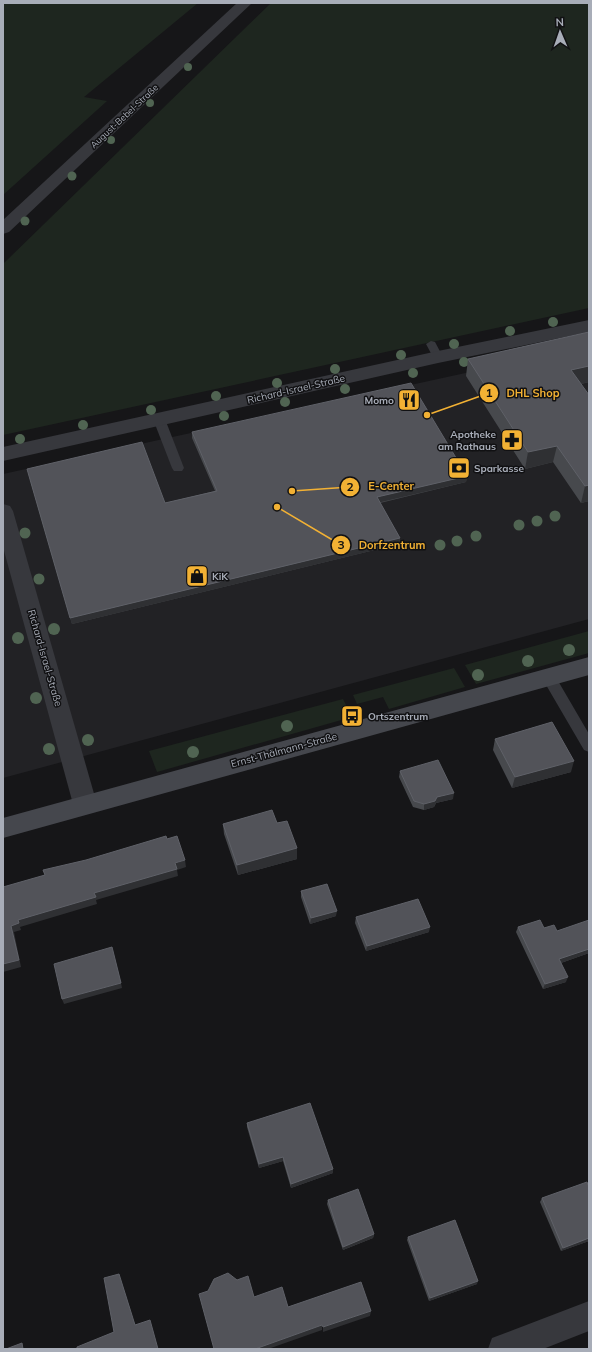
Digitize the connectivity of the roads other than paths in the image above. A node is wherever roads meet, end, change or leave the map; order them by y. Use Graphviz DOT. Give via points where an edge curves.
graph roads {
  1 [pos="245,3"];
  2 [pos="3,229"];
  3 [pos="589,326"];
  4 [pos="159,419"];
  5 [pos="3,454"];
  6 [pos="178,468"];
  7 [pos="3,511"];
  8 [pos="589,666"];
  9 [pos="548,678"];
  10 [pos="589,746"];
  11 [pos="85,804"];
  12 [pos="3,828"];
  13 [pos="589,1316"];
  14 [pos="503,1349"];
  1 -- 2 [label="street, August-Bebel-Straße"];
  3 -- 4 [label="street, Richard-Israel-Straße" via="435,350"];
  4 -- 5 [label="street, Richard-Israel-Straße"];
  4 -- 6 [label="lane"];
  7 -- 11 [label="street, Richard-Israel-Straße"];
  8 -- 9 [label="street, Ernst-Thälmann-Straße"];
  9 -- 10 [label="lane"];
  9 -- 11 [label="street, Ernst-Thälmann-Straße"];
  11 -- 12 [label="street, Ernst-Thälmann-Straße"];
  13 -- 14 [label="street"];
}
